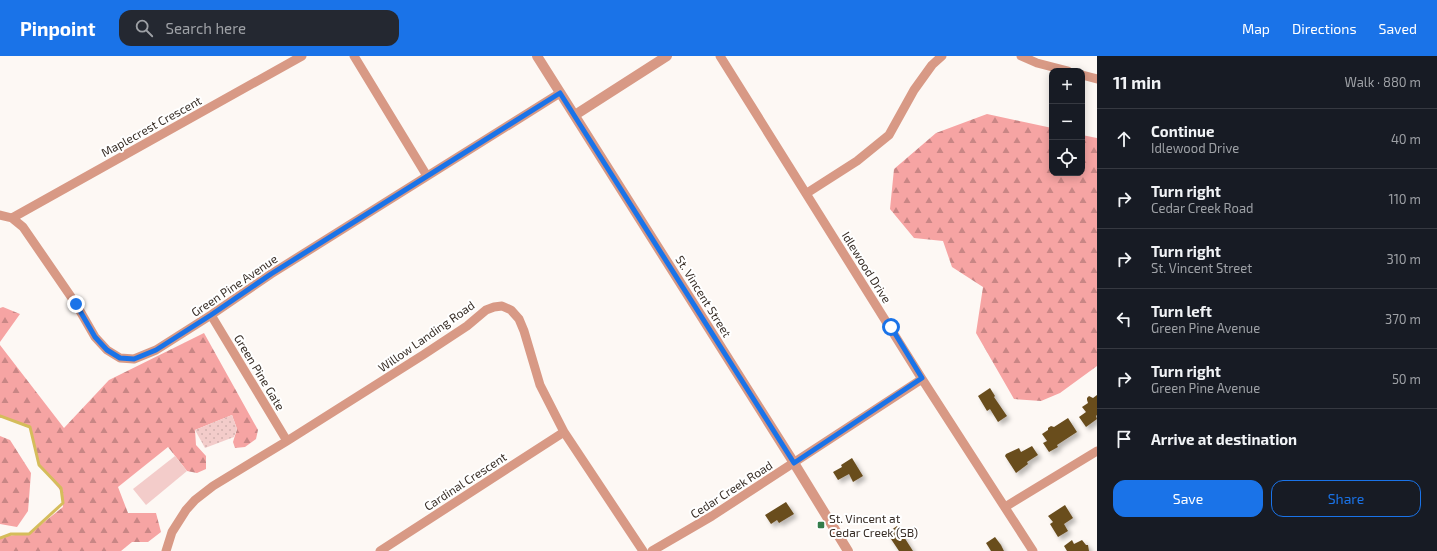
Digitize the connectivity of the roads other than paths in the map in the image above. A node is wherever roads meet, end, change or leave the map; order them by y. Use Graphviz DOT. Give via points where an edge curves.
graph roads {
  1 [pos="302,56"];
  2 [pos="354,56"];
  3 [pos="537,56"];
  4 [pos="667,56"];
  5 [pos="720,56"];
  6 [pos="942,56"];
  7 [pos="1021,56"];
  8 [pos="1056,68"];
  9 [pos="1085,76"];
  10 [pos="1097,79"];
  11 [pos="560,93"];
  12 [pos="575,115"];
  13 [pos="427,176"];
  14 [pos="807,193"];
  15 [pos="0,215"];
  16 [pos="12,218"];
  17 [pos="211,315"];
  18 [pos="922,378"];
  19 [pos="564,432"];
  20 [pos="287,441"];
  21 [pos="1097,451"];
  22 [pos="794,463"];
  23 [pos="1005,507"];
  24 [pos="166,551"];
  25 [pos="380,551"];
  26 [pos="643,551"];
  27 [pos="652,551"];
  28 [pos="848,551"];
  29 [pos="1033,551"];
  1 -- 16 [label="street, Maplecrest Crescent"];
  2 -- 13 [label="street"];
  3 -- 11 [label="street, St. Vincent Street"];
  4 -- 12 [label="street"];
  5 -- 14 [label="street, Idlewood Drive"];
  6 -- 14 [label="street" via="914,90 889,134 857,161"];
  7 -- 8 [label="street"];
  9 -- 10 [label="street"];
  11 -- 12 [label="street, St. Vincent Street"];
  11 -- 13 [label="street, Green Pine Avenue"];
  12 -- 22 [label="street, St. Vincent Street"];
  13 -- 17 [label="street, Green Pine Avenue" via="271,274"];
  14 -- 18 [label="street, Idlewood Drive"];
  15 -- 16 [label="street, Green Pine Avenue"];
  16 -- 17 [label="street, Green Pine Avenue" via="23,227 76,304 95,337 107,350 120,358 134,359 156,350"];
  17 -- 20 [label="street, Green Pine Gate"];
  18 -- 22 [label="street, Cedar Creek Road"];
  18 -- 23 [label="street, Idlewood Drive"];
  19 -- 20 [label="street, Willow Landing Road" via="540,385 519,319 511,310 502,306 486,310 423,355"];
  19 -- 25 [label="street, Cardinal Crescent"];
  19 -- 26 [label="street, Willow Landing Road"];
  20 -- 24 [label="street, Willow Landing Road" via="213,486 195,500 172,532"];
  21 -- 23 [label="street"];
  22 -- 27 [label="street, Cedar Creek Road"];
  22 -- 28 [label="street, St. Vincent Street"];
  23 -- 29 [label="street, Idlewood Drive"];
}
